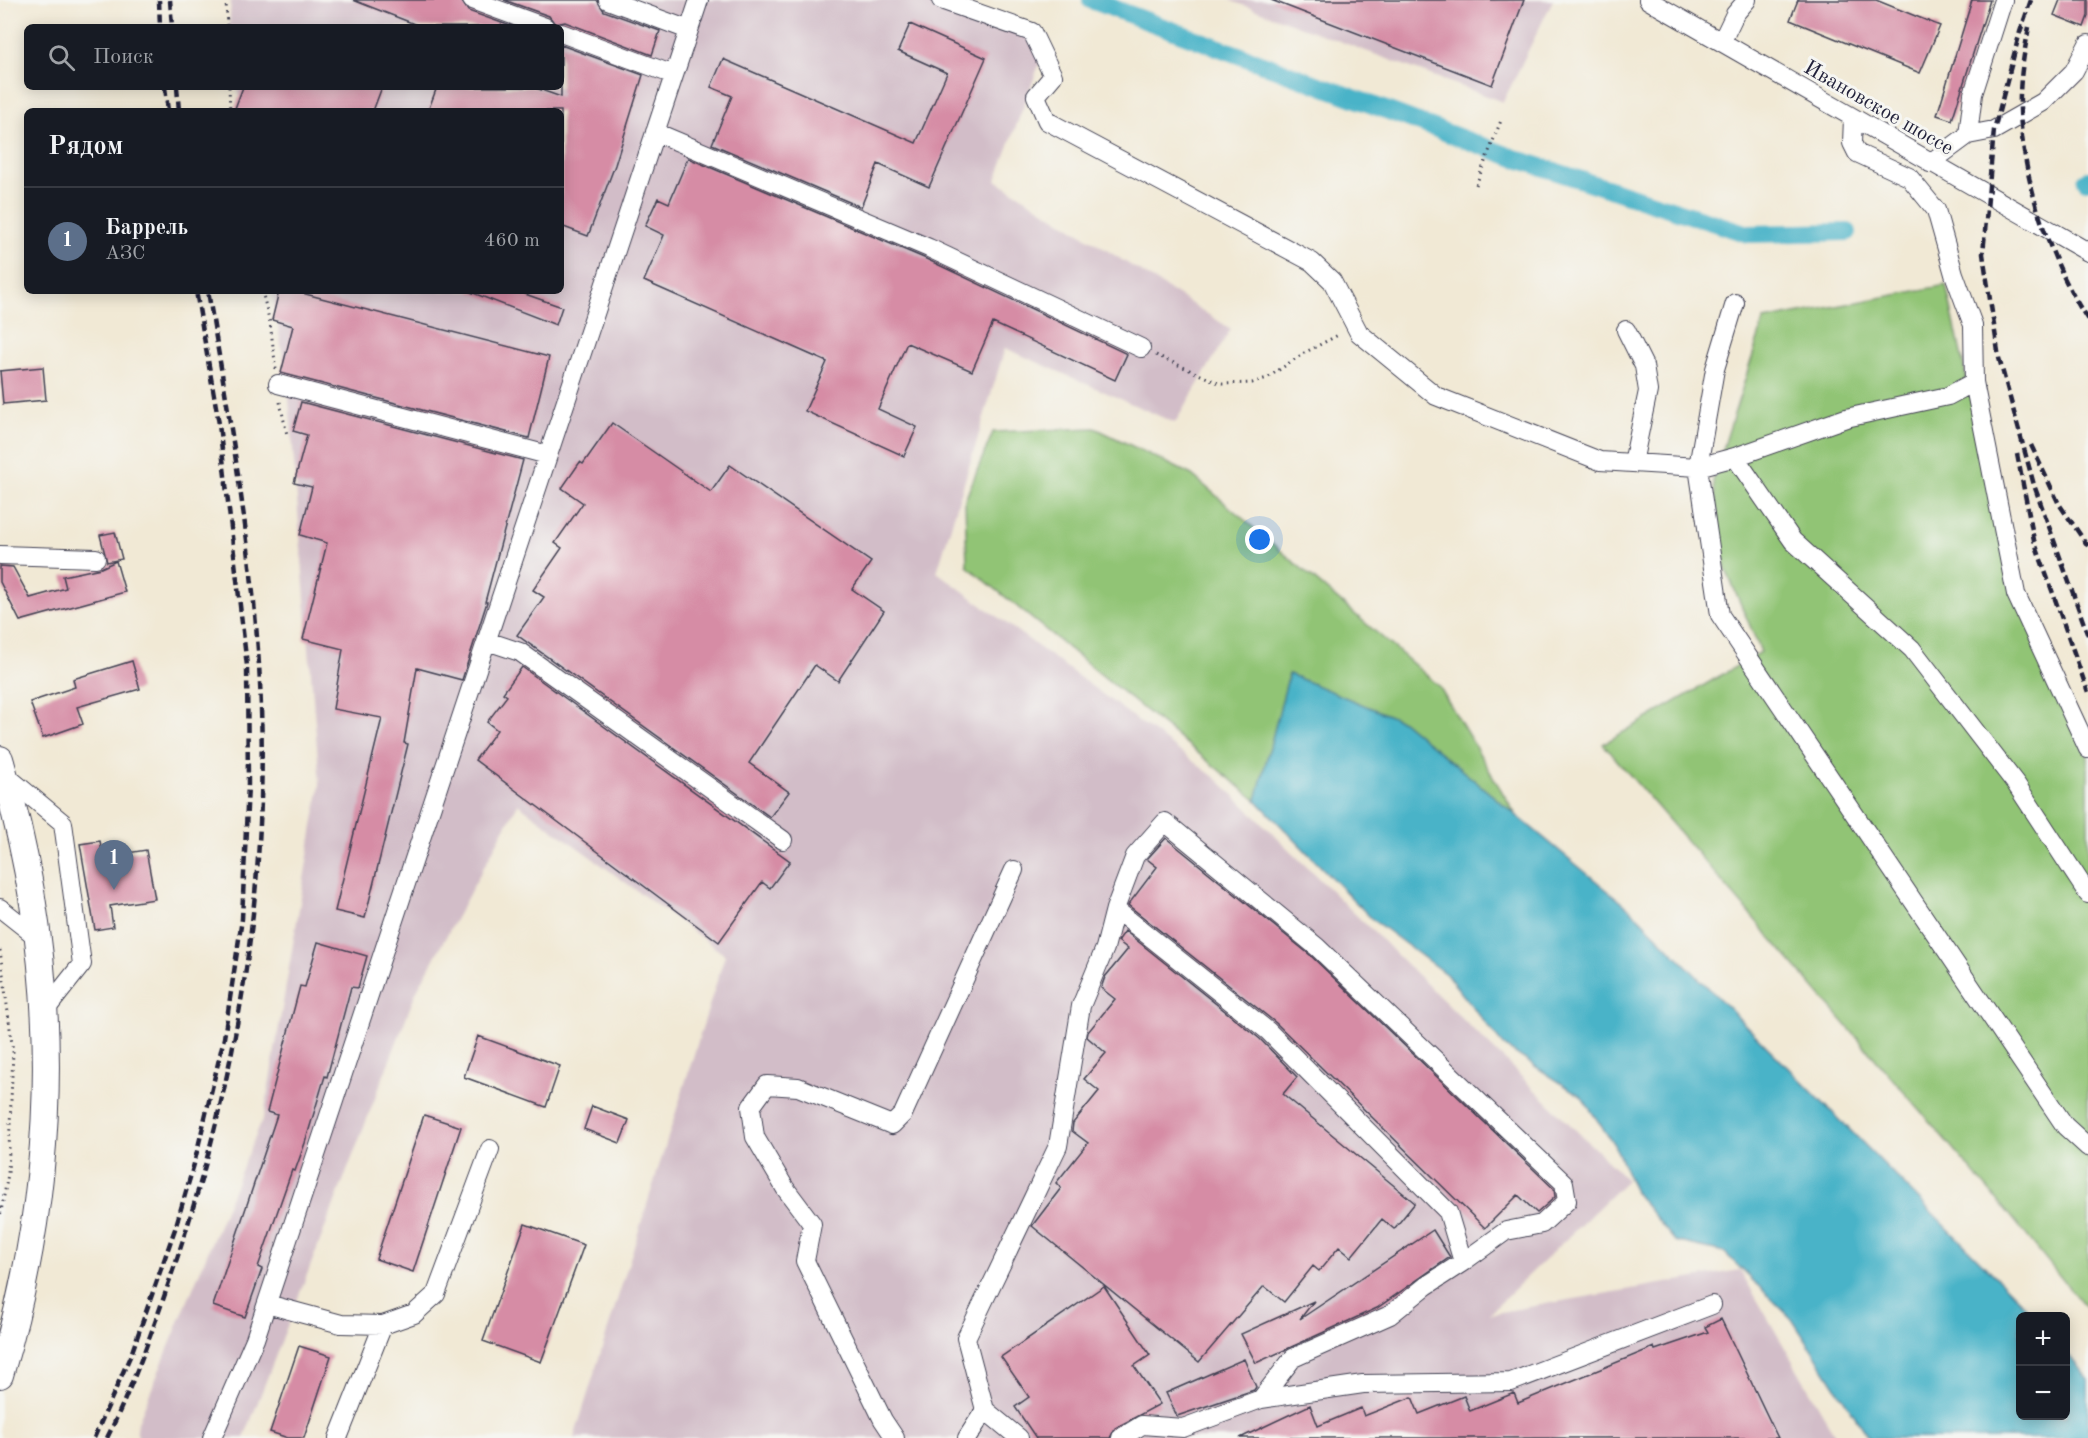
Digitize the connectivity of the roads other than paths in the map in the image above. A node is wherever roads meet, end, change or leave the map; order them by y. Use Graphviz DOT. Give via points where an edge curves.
graph roads {
  1 [pos="472,0"];
  2 [pos="608,0"];
  3 [pos="699,0"];
  4 [pos="941,0"];
  5 [pos="1648,0"];
  6 [pos="2002,0"];
  7 [pos="1739,5"];
  8 [pos="537,24"];
  9 [pos="689,30"];
  10 [pos="564,34"];
  11 [pos="1722,41"];
  12 [pos="2086,53"];
  13 [pos="674,75"];
  14 [pos="1853,118"];
  15 [pos="655,132"];
  16 [pos="1968,135"];
  17 [pos="1930,163"];
  18 [pos="2088,252"];
  19 [pos="1735,303"];
  20 [pos="1626,330"];
  21 [pos="1141,348"];
  22 [pos="1974,382"];
  23 [pos="278,384"];
  24 [pos="548,455"];
  25 [pos="1734,457"];
  26 [pos="1633,463"];
  27 [pos="1698,467"];
  28 [pos="0,555"];
  29 [pos="96,558"];
  30 [pos="487,640"];
  31 [pos="2088,749"];
  32 [pos="2,766"];
  33 [pos="783,840"];
  34 [pos="1014,870"];
  35 [pos="2088,894"];
  36 [pos="0,908"];
  37 [pos="1114,909"];
  38 [pos="38,938"];
  39 [pos="44,1012"];
  40 [pos="2088,1147"];
  41 [pos="490,1149"];
  42 [pos="1463,1262"];
  43 [pos="267,1304"];
  44 [pos="1712,1305"];
  45 [pos="382,1325"];
  46 [pos="0,1375"];
  47 [pos="1261,1399"];
  48 [pos="985,1410"];
  49 [pos="212,1438"];
  50 [pos="338,1438"];
  51 [pos="895,1438"];
  52 [pos="968,1438"];
  53 [pos="1019,1438"];
  54 [pos="1121,1438"];
  1 -- 8 [label="street"];
  2 -- 9 [label="street"];
  3 -- 9 [label="street"];
  4 -- 26 [label="street" via="1032,32 1053,76 1036,96 1047,121 1312,262 1332,281 1359,333 1436,396 1600,461"];
  5 -- 11 [label="street, Ивановское шоссе"];
  6 -- 16 [label="street" via="1972,94"];
  7 -- 11 [label="street"];
  9 -- 13 [label="street"];
  10 -- 13 [label="street"];
  11 -- 14 [label="street, Ивановское шоссе"];
  12 -- 16 [label="street" via="2043,102 1994,130"];
  13 -- 15 [label="street"];
  14 -- 17 [label="street, Ивановское шоссе"];
  14 -- 22 [label="street" via="1852,143 1857,153 1909,177 1936,210 1973,325"];
  15 -- 21 [label="street" via="929,248"];
  15 -- 24 [label="street"];
  16 -- 17 [label="street"];
  17 -- 18 [label="street, Ивановское шоссе"];
  19 -- 27 [label="street" via="1715,369"];
  20 -- 26 [label="street" via="1644,366 1648,391"];
  22 -- 25 [label="street" via="1948,396 1846,418"];
  22 -- 31 [label="street" via="2016,594"];
  23 -- 24 [label="street"];
  24 -- 30 [label="street"];
  25 -- 27 [label="street"];
  25 -- 35 [label="street" via="1793,541 1912,649 2016,783"];
  26 -- 27 [label="street"];
  27 -- 40 [label="street" via="1720,615 2065,1126"];
  28 -- 29 [label="street"];
  30 -- 33 [label="street" via="520,652"];
  30 -- 43 [label="street"];
  32 -- 38 [label="highway" via="24,853"];
  32 -- 39 [label="street" via="63,823 82,964"];
  34 -- 51 [label="street" via="903,1114 892,1125 798,1087 767,1085 751,1107 755,1137 812,1224 805,1261"];
  36 -- 38 [label="street"];
  37 -- 42 [label="street" via="1268,1031 1448,1212"];
  37 -- 42 [label="street" via="1135,856 1165,822 1317,947 1564,1183 1567,1201 1542,1224 1506,1231"];
  37 -- 48 [label="street" via="1105,948 1081,1006 1058,1146 966,1338"];
  38 -- 39 [label="highway"];
  39 -- 46 [label="highway" via="46,1117 41,1180 27,1266"];
  41 -- 45 [label="street" via="436,1294 414,1314"];
  42 -- 47 [label="street" via="1390,1315 1293,1358"];
  43 -- 45 [label="street" via="341,1324"];
  43 -- 49 [label="street"];
  44 -- 47 [label="street" via="1511,1382 1363,1384"];
  45 -- 50 [label="street"];
  47 -- 54 [label="street" via="1183,1428 1142,1425"];
  48 -- 52 [label="street"];
  48 -- 53 [label="street"];
}
